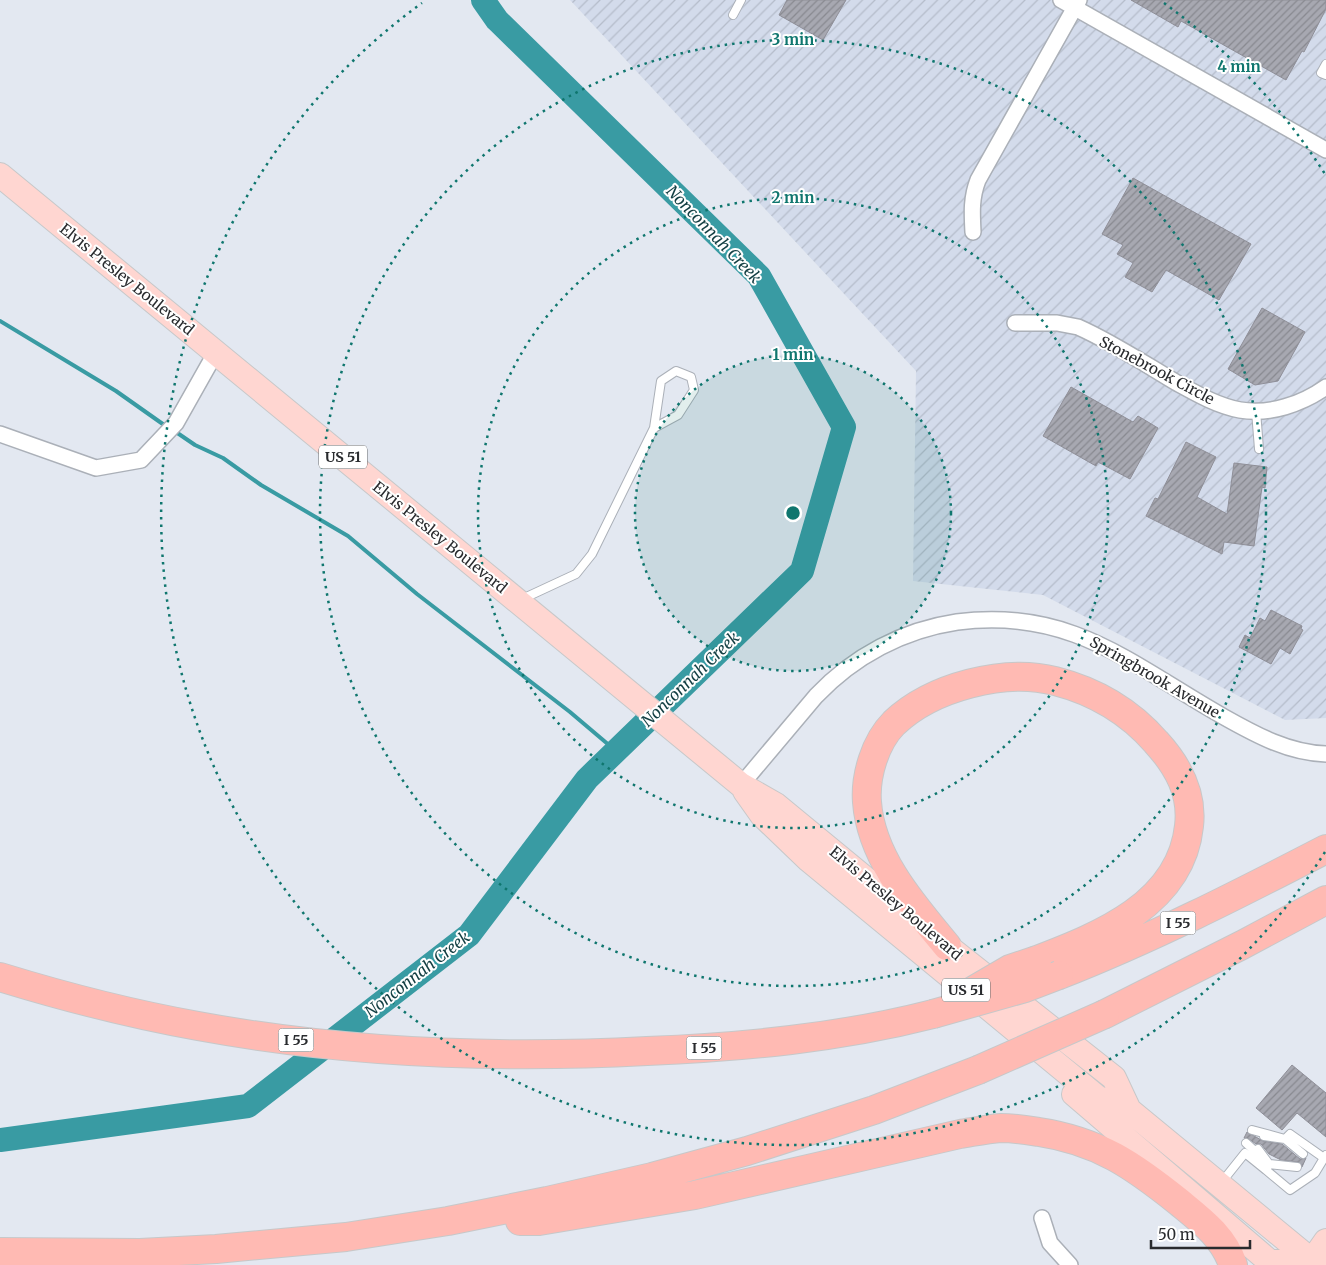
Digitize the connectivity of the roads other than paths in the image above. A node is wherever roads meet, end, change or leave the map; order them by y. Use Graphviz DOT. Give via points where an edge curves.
graph roads {
  1 [pos="741,0"];
  2 [pos="1061,0"];
  3 [pos="1077,4"];
  4 [pos="733,15"];
  5 [pos="1326,64"];
  6 [pos="1326,76"];
  7 [pos="1326,150"];
  8 [pos="0,175"];
  9 [pos="973,232"];
  10 [pos="1015,323"];
  11 [pos="216,352"];
  12 [pos="1326,387"];
  13 [pos="1256,411"];
  14 [pos="654,428"];
  15 [pos="0,434"];
  16 [pos="1259,449"];
  17 [pos="518,601"];
  18 [pos="1326,754"];
  19 [pos="741,785"];
  20 [pos="1326,847"];
  21 [pos="1326,900"];
  22 [pos="947,946"];
  23 [pos="0,977"];
  24 [pos="923,1016"];
  25 [pos="1008,1024"];
  26 [pos="1128,1110"];
  27 [pos="1016,1128"];
  28 [pos="1252,1130"];
  29 [pos="1264,1136"];
  30 [pos="1281,1141"];
  31 [pos="1246,1143"];
  32 [pos="1258,1149"];
  33 [pos="1292,1149"];
  34 [pos="1303,1154"];
  35 [pos="1146,1156"];
  36 [pos="1272,1156"];
  37 [pos="1325,1157"];
  38 [pos="1286,1162"];
  39 [pos="1268,1167"];
  40 [pos="1297,1167"];
  41 [pos="1220,1185"];
  42 [pos="1042,1218"];
  43 [pos="448,1221"];
  44 [pos="1326,1241"];
  45 [pos="7,1252"];
  46 [pos="1315,1263"];
  47 [pos="1070,1265"];
  48 [pos="1232,1265"];
  1 -- 4 [label="lane"];
  2 -- 3 [label="street"];
  3 -- 7 [label="street"];
  3 -- 9 [label="street" via="978,180 972,205"];
  5 -- 6 [label="lane" via="1321,73"];
  8 -- 11 [label="main road, Elvis Presley Boulevard / US 51"];
  10 -- 13 [label="street, Stonebrook Circle" via="1057,323 1078,327 1201,396 1218,404"];
  11 -- 15 [label="street" via="176,423 141,460 96,468"];
  11 -- 17 [label="main road, Elvis Presley Boulevard / US 51"];
  12 -- 13 [label="street, Stonebrook Circle" via="1295,404"];
  13 -- 16 [label="lane"];
  14 -- 14 [label="lane" via="678,415 694,390 690,377 676,371 661,381"];
  14 -- 17 [label="lane" via="592,554 576,574"];
  17 -- 19 [label="main road, Elvis Presley Boulevard / US 51"];
  18 -- 19 [label="street, Springbrook Avenue" via="1302,752 1258,736 1086,637 1030,622 984,620 946,624 910,634 861,658 829,682"];
  19 -- 22 [label="main road, Elvis Presley Boulevard / US 51" via="776,805"];
  19 -- 25 [label="main road, Elvis Presley Boulevard / US 51" via="762,815 810,860"];
  20 -- 24 [label="highway, I 55, bridge" via="1223,902 1098,960 1025,988"];
  21 -- 43 [label="highway, bridge" via="1105,1014 978,1070 874,1110 747,1151 652,1177"];
  22 -- 24 [label="highway, bridge" via="895,877 876,840 870,820 868,780 876,751 893,724 929,699 951,689 1001,678 1031,678 1080,688 1122,711 1143,728 1176,767 1190,806 1188,839 1169,879 1152,900 1126,920 1094,937 1010,969"];
  22 -- 26 [label="main road, Elvis Presley Boulevard / US 51" via="1114,1078"];
  23 -- 24 [label="highway, I 55" via="102,1006 200,1027 345,1046 492,1055 606,1054 764,1043 846,1032"];
  25 -- 26 [label="main road, Elvis Presley Boulevard / US 51" via="1098,1098"];
  25 -- 35 [label="main road" via="1045,1070"];
  26 -- 41 [label="main road, Elvis Presley Boulevard / US 51"];
  27 -- 35 [label="highway" via="1043,1123 1075,1127 1111,1137"];
  27 -- 43 [label="highway" via="960,1134 714,1191 625,1208 539,1221"];
  27 -- 48 [label="highway" via="1078,1140 1134,1167 1212,1229"];
  28 -- 30 [label="lane"];
  29 -- 30 [label="lane"];
  30 -- 33 [label="lane"];
  30 -- 34 [label="lane"];
  30 -- 37 [label="lane" via="1290,1134"];
  31 -- 39 [label="lane"];
  32 -- 39 [label="lane"];
  35 -- 46 [label="main road" via="1270,1262"];
  36 -- 39 [label="lane"];
  37 -- 39 [label="lane" via="1315,1173 1290,1190"];
  38 -- 39 [label="lane"];
  39 -- 40 [label="lane"];
  39 -- 41 [label="lane" via="1245,1153"];
  41 -- 46 [label="main road, Elvis Presley Boulevard / US 51"];
  42 -- 47 [label="street" via="1050,1244"];
  43 -- 45 [label="highway" via="346,1238 216,1250"];
  44 -- 46 [label="main road"];
}
